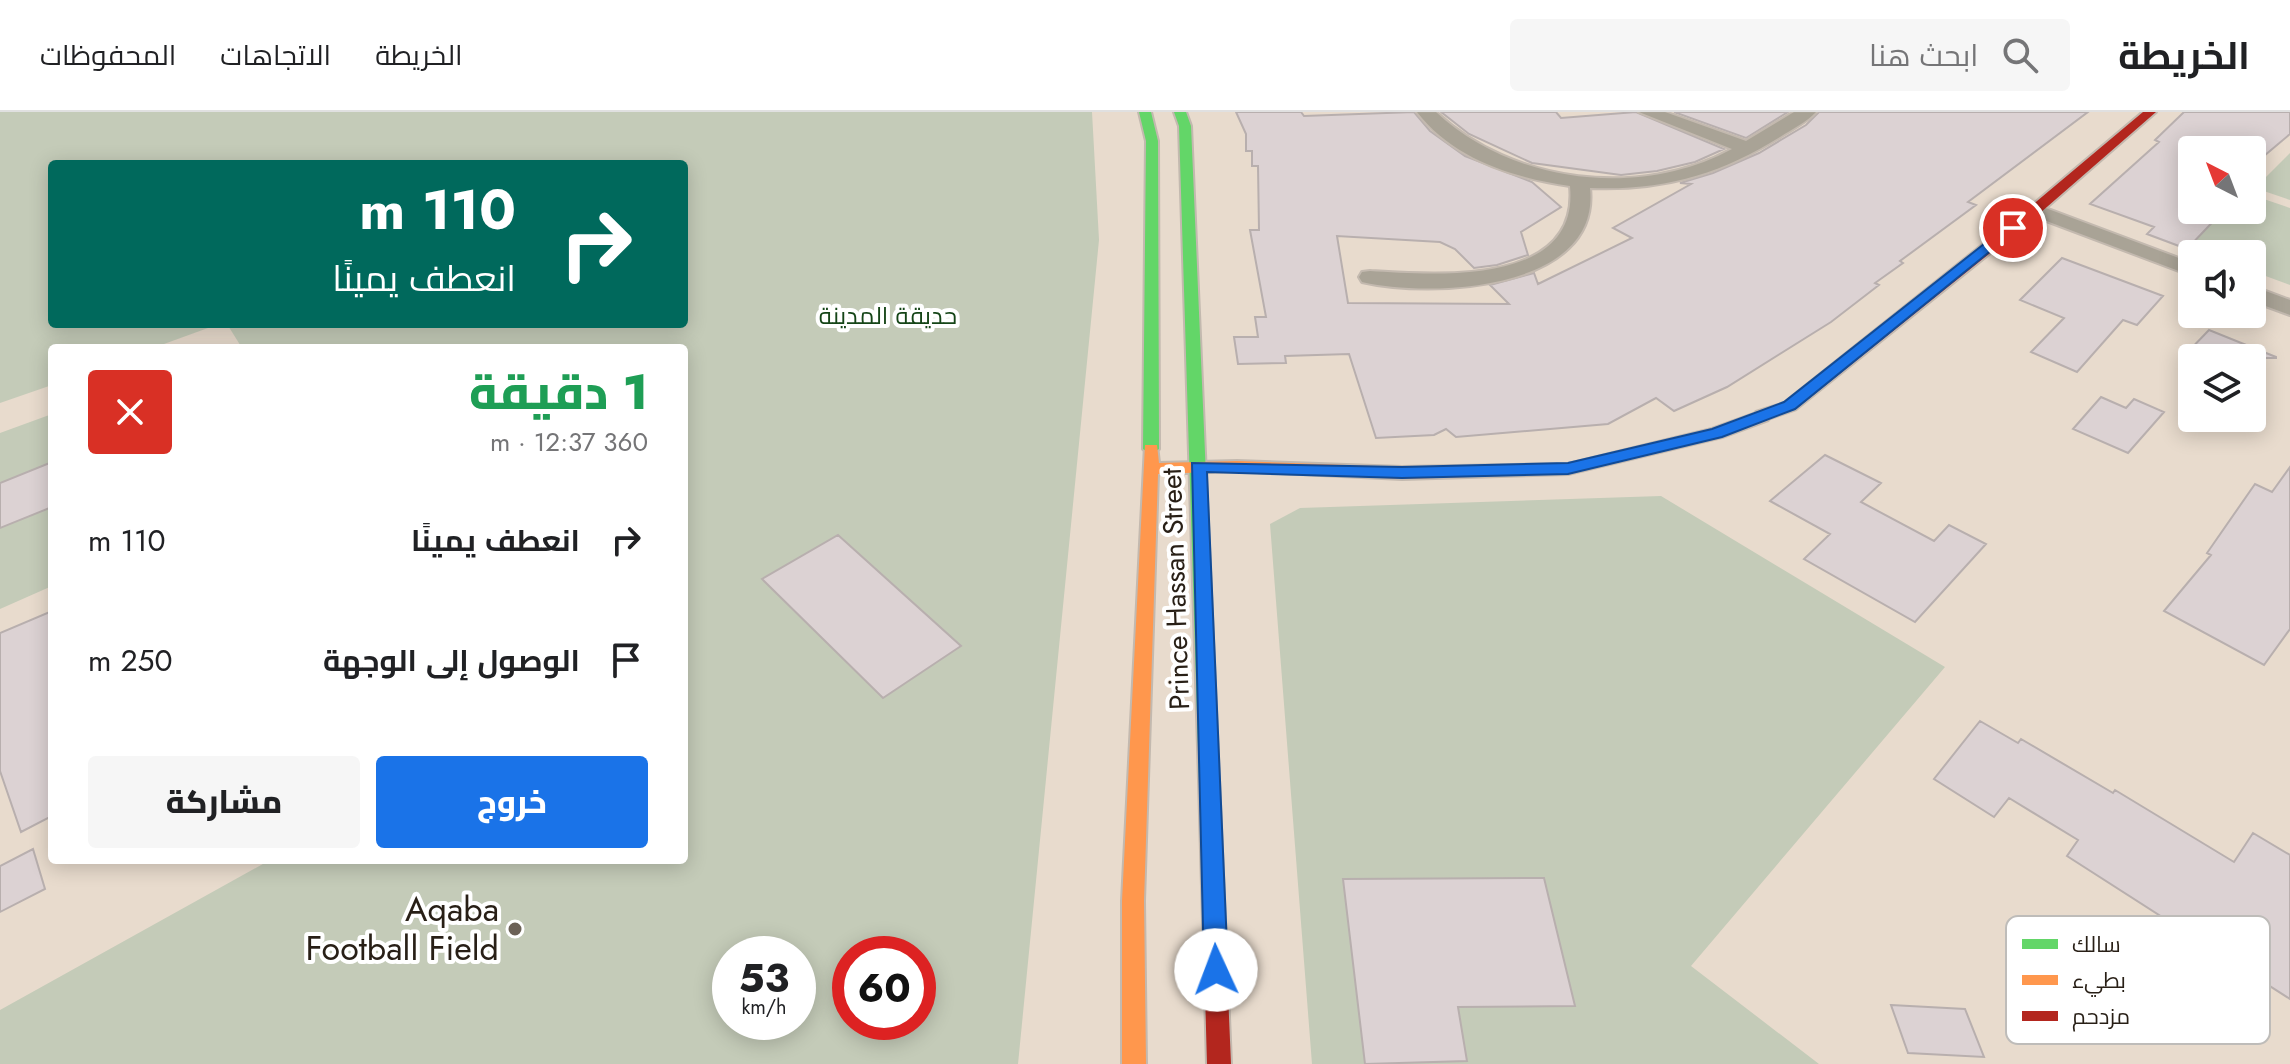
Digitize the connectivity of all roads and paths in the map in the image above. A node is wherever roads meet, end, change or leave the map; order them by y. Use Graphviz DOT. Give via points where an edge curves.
graph roads {
  1 [pos="1145,112"];
  2 [pos="1180,112"];
  3 [pos="1426,112"];
  4 [pos="1648,112"];
  5 [pos="1807,112"];
  6 [pos="2150,112"];
  7 [pos="1747,148"];
  8 [pos="1579,182"];
  9 [pos="2035,210"];
  10 [pos="2178,265"];
  11 [pos="1370,277"];
  12 [pos="2266,299"];
  13 [pos="2290,308"];
  14 [pos="1198,466"];
  15 [pos="1151,469"];
  16 [pos="1134,1064"];
  17 [pos="1219,1064"];
  1 -- 15 [label="main road, Prince Hassan Street" via="1152,141"];
  2 -- 14 [label="main road, Prince Hassan Street" via="1185,126"];
  3 -- 8 [label="street" via="1460,141 1490,157"];
  4 -- 7 [label="street"];
  5 -- 7 [label="street"];
  6 -- 9 [label="main road"];
  7 -- 8 [label="street" via="1691,175 1646,184"];
  8 -- 11 [label="street" via="1581,213 1573,231 1557,249 1526,268 1486,280"];
  9 -- 10 [label="street"];
  9 -- 14 [label="main road" via="1790,406 1716,433 1568,469 1402,473"];
  12 -- 13 [label="street"];
  14 -- 15 [label="main road"];
  14 -- 17 [label="main road, Prince Hassan Street"];
  15 -- 16 [label="main road, Prince Hassan Street" via="1133,901"];
}
